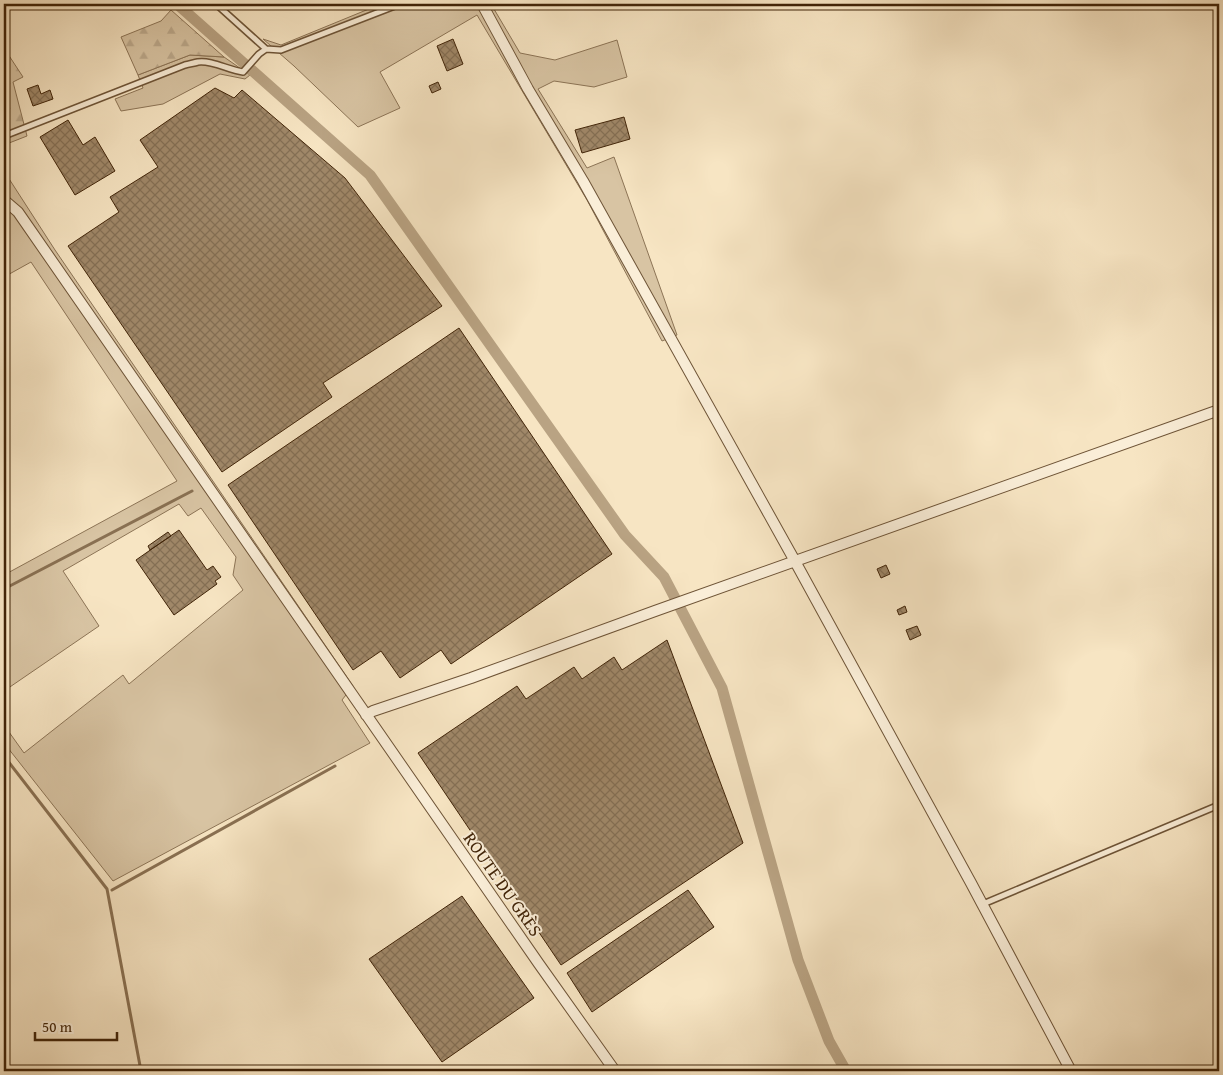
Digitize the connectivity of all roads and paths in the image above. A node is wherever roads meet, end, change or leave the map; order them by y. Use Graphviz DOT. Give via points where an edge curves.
graph roads {
  1 [pos="216,4"];
  2 [pos="400,4"];
  3 [pos="482,4"];
  4 [pos="266,49"];
  5 [pos="4,136"];
  6 [pos="4,200"];
  7 [pos="1219,410"];
  8 [pos="795,562"];
  9 [pos="366,715"];
  10 [pos="1219,805"];
  11 [pos="982,904"];
  12 [pos="615,1071"];
  13 [pos="1071,1071"];
  1 -- 4 [label="lane"];
  2 -- 4 [label="lane" via="281,50"];
  3 -- 8 [label="street"];
  4 -- 5 [label="lane" via="243,72 199,62 185,65"];
  6 -- 9 [label="street, ROUTE DU GRÈS" via="18,212"];
  7 -- 8 [label="street"];
  8 -- 9 [label="street"];
  8 -- 11 [label="street"];
  9 -- 12 [label="street, ROUTE DU GRÈS"];
  10 -- 11 [label="lane"];
  11 -- 13 [label="street"];
}
